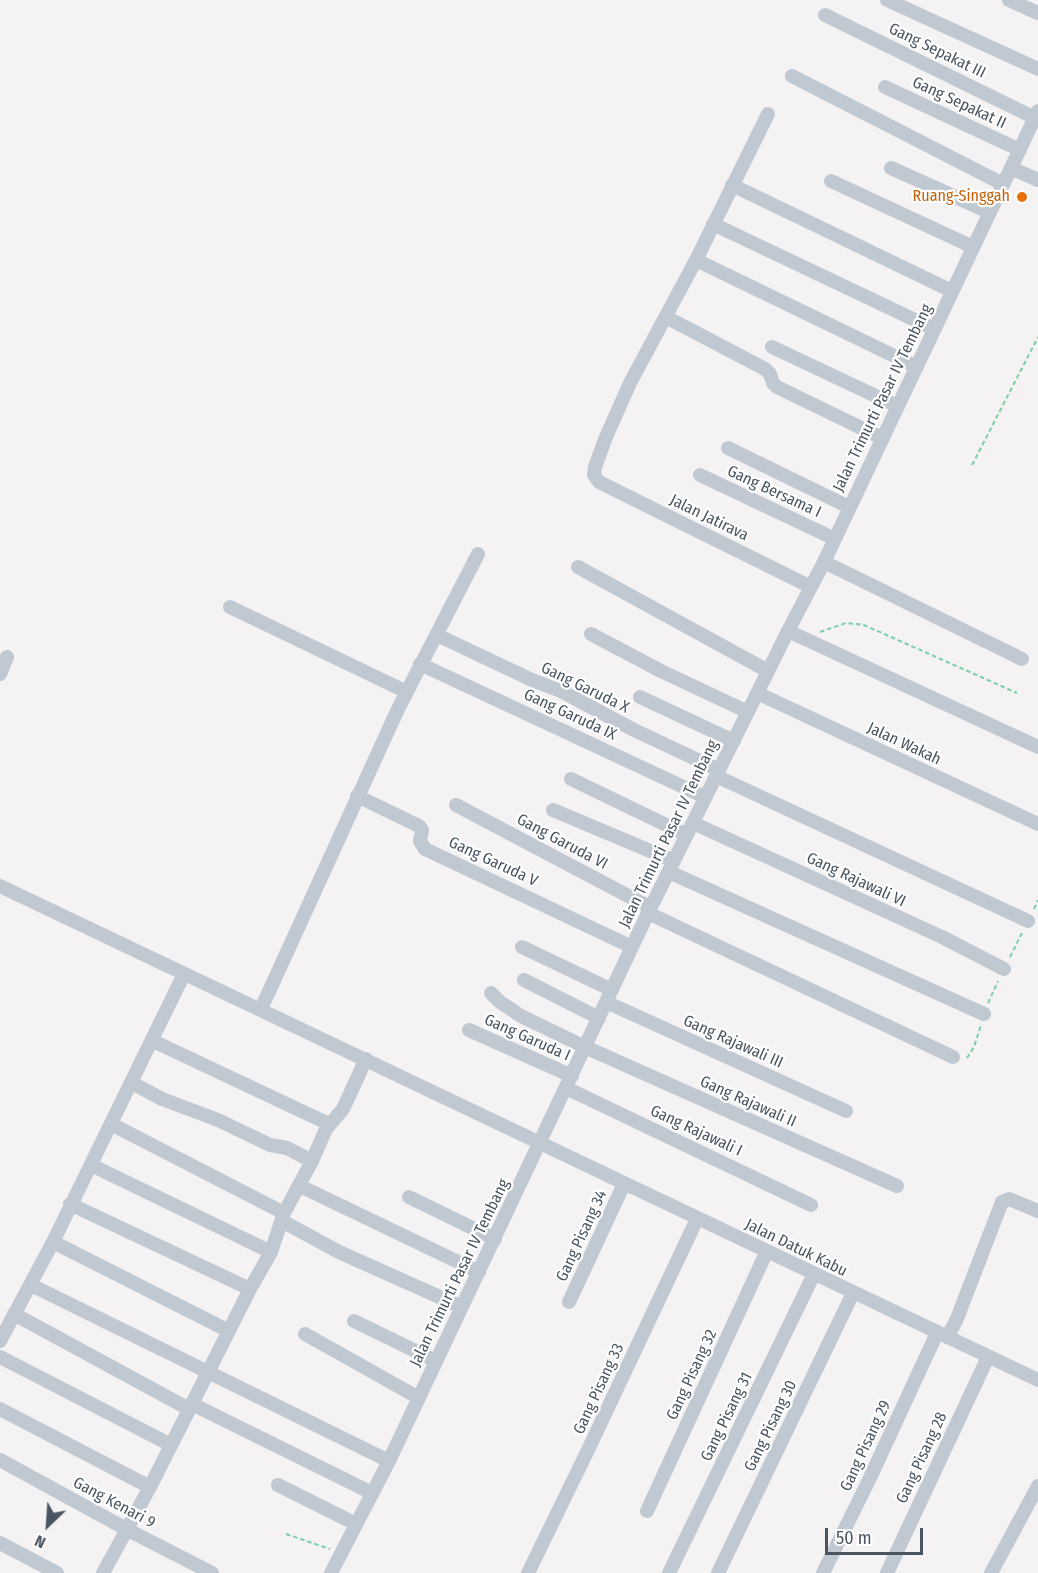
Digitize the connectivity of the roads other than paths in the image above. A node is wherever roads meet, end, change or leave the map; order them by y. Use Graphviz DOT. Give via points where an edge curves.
graph roads {
  1 [pos="887,0"];
  2 [pos="1009,0"];
  3 [pos="1038,13"];
  4 [pos="825,15"];
  5 [pos="1038,69"];
  6 [pos="792,76"];
  7 [pos="885,87"];
  8 [pos="768,114"];
  9 [pos="1036,114"];
  10 [pos="1020,150"];
  11 [pos="891,168"];
  12 [pos="1011,168"];
  13 [pos="1038,180"];
  14 [pos="831,181"];
  15 [pos="1003,184"];
  16 [pos="732,185"];
  17 [pos="990,212"];
  18 [pos="713,224"];
  19 [pos="973,248"];
  20 [pos="696,260"];
  21 [pos="952,291"];
  22 [pos="666,317"];
  23 [pos="934,328"];
  24 [pos="772,347"];
  25 [pos="917,367"];
  26 [pos="897,406"];
  27 [pos="882,438"];
  28 [pos="728,448"];
  29 [pos="700,475"];
  30 [pos="849,507"];
  31 [pos="834,539"];
  32 [pos="478,554"];
  33 [pos="824,562"];
  34 [pos="578,567"];
  35 [pos="811,587"];
  36 [pos="230,607"];
  37 [pos="788,631"];
  38 [pos="591,634"];
  39 [pos="437,635"];
  40 [pos="7,657"];
  41 [pos="1022,659"];
  42 [pos="420,664"];
  43 [pos="768,671"];
  44 [pos="0,674"];
  45 [pos="407,692"];
  46 [pos="757,693"];
  47 [pos="640,697"];
  48 [pos="748,712"];
  49 [pos="734,741"];
  50 [pos="1038,747"];
  51 [pos="718,773"];
  52 [pos="571,779"];
  53 [pos="357,796"];
  54 [pos="705,796"];
  55 [pos="456,805"];
  56 [pos="553,810"];
  57 [pos="1038,824"];
  58 [pos="690,829"];
  59 [pos="671,867"];
  60 [pos="0,886"];
  61 [pos="650,910"];
  62 [pos="1028,921"];
  63 [pos="522,947"];
  64 [pos="632,947"];
  65 [pos="1004,969"];
  66 [pos="184,974"];
  67 [pos="524,980"];
  68 [pos="491,993"];
  69 [pos="609,996"];
  70 [pos="261,1009"];
  71 [pos="984,1014"];
  72 [pos="599,1018"];
  73 [pos="469,1030"];
  74 [pos="153,1041"];
  75 [pos="585,1047"];
  76 [pos="953,1057"];
  77 [pos="366,1059"];
  78 [pos="569,1082"];
  79 [pos="132,1083"];
  80 [pos="846,1111"];
  81 [pos="111,1124"];
  82 [pos="329,1124"];
  83 [pos="540,1144"];
  84 [pos="312,1161"];
  85 [pos="90,1165"];
  86 [pos="624,1184"];
  87 [pos="300,1185"];
  88 [pos="897,1186"];
  89 [pos="409,1197"];
  90 [pos="70,1204"];
  91 [pos="812,1205"];
  92 [pos="1038,1211"];
  93 [pos="283,1217"];
  94 [pos="697,1219"];
  95 [pos="495,1239"];
  96 [pos="53,1242"];
  97 [pos="767,1251"];
  98 [pos="271,1252"];
  99 [pos="479,1272"];
  100 [pos="814,1274"];
  101 [pos="31,1285"];
  102 [pos="250,1289"];
  103 [pos="853,1293"];
  104 [pos="569,1302"];
  105 [pos="462,1307"];
  106 [pos="14,1314"];
  107 [pos="354,1321"];
  108 [pos="229,1331"];
  109 [pos="305,1334"];
  110 [pos="942,1335"];
  111 [pos="0,1341"];
  112 [pos="0,1357"];
  113 [pos="988,1357"];
  114 [pos="436,1361"];
  115 [pos="209,1371"];
  116 [pos="1038,1380"];
  117 [pos="419,1398"];
  118 [pos="190,1407"];
  119 [pos="0,1409"];
  120 [pos="171,1445"];
  121 [pos="0,1460"];
  122 [pos="389,1461"];
  123 [pos="278,1485"];
  124 [pos="1038,1486"];
  125 [pos="150,1487"];
  126 [pos="372,1493"];
  127 [pos="647,1511"];
  128 [pos="356,1524"];
  129 [pos="128,1530"];
  130 [pos="0,1543"];
  131 [pos="57,1573"];
  132 [pos="103,1573"];
  133 [pos="212,1573"];
  134 [pos="331,1573"];
  135 [pos="528,1573"];
  136 [pos="669,1573"];
  137 [pos="718,1573"];
  138 [pos="823,1573"];
  139 [pos="887,1573"];
  140 [pos="991,1573"];
  1 -- 5 [label="street"];
  2 -- 3 [label="street"];
  4 -- 9 [label="street, Gang Sepakat III"];
  6 -- 15 [label="street"];
  7 -- 10 [label="street, Gang Sepakat II"];
  8 -- 16 [label="street"];
  9 -- 10 [label="street, Jalan Trimurti Pasar IV Tembang"];
  10 -- 12 [label="street, Jalan Trimurti Pasar IV Tembang"];
  11 -- 17 [label="street"];
  12 -- 13 [label="street"];
  12 -- 15 [label="street, Jalan Trimurti Pasar IV Tembang"];
  14 -- 19 [label="street"];
  15 -- 17 [label="street, Jalan Trimurti Pasar IV Tembang"];
  16 -- 18 [label="street"];
  16 -- 21 [label="street"];
  17 -- 19 [label="street, Jalan Trimurti Pasar IV Tembang"];
  18 -- 20 [label="street"];
  18 -- 23 [label="street"];
  19 -- 21 [label="street, Jalan Trimurti Pasar IV Tembang"];
  20 -- 22 [label="street"];
  20 -- 25 [label="street"];
  21 -- 23 [label="street, Jalan Trimurti Pasar IV Tembang"];
  22 -- 27 [label="street" via="765,369 777,387"];
  22 -- 35 [label="street, Jalan Jatirava" via="630,383 594,475 599,482"];
  23 -- 25 [label="street, Jalan Trimurti Pasar IV Tembang"];
  24 -- 26 [label="street"];
  25 -- 26 [label="street, Jalan Trimurti Pasar IV Tembang"];
  26 -- 27 [label="street, Jalan Trimurti Pasar IV Tembang"];
  27 -- 30 [label="street, Jalan Trimurti Pasar IV Tembang"];
  28 -- 30 [label="street"];
  29 -- 31 [label="street, Gang Bersama I"];
  30 -- 31 [label="street, Jalan Trimurti Pasar IV Tembang"];
  31 -- 33 [label="street, Jalan Trimurti Pasar IV Tembang"];
  32 -- 39 [label="street"];
  33 -- 35 [label="street, Jalan Trimurti Pasar IV Tembang"];
  33 -- 41 [label="street"];
  34 -- 43 [label="street"];
  35 -- 37 [label="street, Jalan Trimurti Pasar IV Tembang"];
  36 -- 45 [label="street"];
  37 -- 43 [label="street, Jalan Trimurti Pasar IV Tembang"];
  37 -- 50 [label="street"];
  38 -- 48 [label="street"];
  39 -- 42 [label="street"];
  39 -- 51 [label="street, Gang Garuda X" via="561,691"];
  40 -- 44 [label="street"];
  42 -- 45 [label="street"];
  42 -- 54 [label="street, Gang Garuda IX"];
  43 -- 46 [label="street, Jalan Trimurti Pasar IV Tembang"];
  45 -- 53 [label="street"];
  46 -- 48 [label="street, Jalan Trimurti Pasar IV Tembang"];
  46 -- 57 [label="street, Jalan Wakah"];
  47 -- 49 [label="street"];
  48 -- 49 [label="street, Jalan Trimurti Pasar IV Tembang"];
  49 -- 51 [label="street, Jalan Trimurti Pasar IV Tembang"];
  51 -- 54 [label="street, Jalan Trimurti Pasar IV Tembang"];
  51 -- 62 [label="street, Gang Garuda X"];
  52 -- 58 [label="street, Gang Rajawali VI"];
  53 -- 64 [label="street, Gang Garuda V" via="419,826 425,849"];
  53 -- 70 [label="street"];
  54 -- 58 [label="street, Jalan Trimurti Pasar IV Tembang"];
  55 -- 61 [label="street, Gang Garuda VI"];
  56 -- 59 [label="street"];
  58 -- 59 [label="street, Jalan Trimurti Pasar IV Tembang"];
  58 -- 65 [label="street, Gang Rajawali VI" via="932,933"];
  59 -- 61 [label="street, Jalan Trimurti Pasar IV Tembang"];
  59 -- 71 [label="street"];
  60 -- 66 [label="street, Jalan Datuk Kabu"];
  61 -- 64 [label="street, Jalan Trimurti Pasar IV Tembang"];
  61 -- 76 [label="street, Gang Garuda VI"];
  63 -- 69 [label="street, Gang Rajawali III"];
  64 -- 69 [label="street, Jalan Trimurti Pasar IV Tembang"];
  66 -- 70 [label="street, Jalan Datuk Kabu"];
  66 -- 74 [label="street"];
  67 -- 72 [label="street"];
  68 -- 75 [label="street, Gang Rajawali II" via="521,1016"];
  69 -- 72 [label="street, Jalan Trimurti Pasar IV Tembang"];
  69 -- 80 [label="street, Gang Rajawali III"];
  70 -- 77 [label="street, Jalan Datuk Kabu"];
  72 -- 75 [label="street, Jalan Trimurti Pasar IV Tembang"];
  73 -- 78 [label="street, Gang Garuda I"];
  74 -- 79 [label="street"];
  74 -- 82 [label="street"];
  75 -- 78 [label="street, Jalan Trimurti Pasar IV Tembang"];
  75 -- 88 [label="street, Gang Rajawali II"];
  77 -- 82 [label="street" via="343,1109"];
  77 -- 83 [label="street, Jalan Datuk Kabu"];
  78 -- 83 [label="street, Jalan Trimurti Pasar IV Tembang"];
  78 -- 91 [label="street, Gang Rajawali I"];
  79 -- 81 [label="street"];
  79 -- 84 [label="street"];
  81 -- 85 [label="street"];
  81 -- 93 [label="street"];
  82 -- 84 [label="street"];
  83 -- 86 [label="street, Jalan Datuk Kabu"];
  83 -- 95 [label="street, Jalan Trimurti Pasar IV Tembang"];
  84 -- 87 [label="street"];
  85 -- 90 [label="street"];
  85 -- 98 [label="street"];
  86 -- 94 [label="street, Jalan Datuk Kabu"];
  86 -- 104 [label="street, Gang Pisang 34"];
  87 -- 93 [label="street"];
  87 -- 99 [label="street"];
  89 -- 95 [label="street"];
  90 -- 96 [label="street"];
  90 -- 102 [label="street"];
  92 -- 110 [label="street, Gang Pisang 29" via="1009,1199 1002,1202 956,1321"];
  93 -- 98 [label="street"];
  93 -- 105 [label="street" via="339,1252"];
  94 -- 97 [label="street, Jalan Datuk Kabu"];
  94 -- 135 [label="street, Gang Pisang 33"];
  95 -- 99 [label="street, Jalan Trimurti Pasar IV Tembang"];
  96 -- 101 [label="street"];
  96 -- 108 [label="street"];
  97 -- 100 [label="street, Jalan Datuk Kabu"];
  97 -- 127 [label="street, Gang Pisang 32"];
  98 -- 102 [label="street"];
  99 -- 105 [label="street, Jalan Trimurti Pasar IV Tembang"];
  100 -- 103 [label="street, Jalan Datuk Kabu"];
  100 -- 136 [label="street, Gang Pisang 31"];
  101 -- 106 [label="street"];
  101 -- 115 [label="street"];
  102 -- 108 [label="street"];
  103 -- 110 [label="street, Jalan Datuk Kabu"];
  103 -- 137 [label="street, Gang Pisang 30"];
  105 -- 114 [label="street, Jalan Trimurti Pasar IV Tembang"];
  106 -- 111 [label="street"];
  106 -- 118 [label="street"];
  107 -- 114 [label="street"];
  108 -- 115 [label="street"];
  109 -- 117 [label="street"];
  110 -- 113 [label="street, Jalan Datuk Kabu"];
  110 -- 138 [label="street, Gang Pisang 29"];
  112 -- 120 [label="street"];
  113 -- 116 [label="street, Jalan Datuk Kabu"];
  113 -- 139 [label="street, Gang Pisang 28"];
  114 -- 117 [label="street, Jalan Trimurti Pasar IV Tembang"];
  115 -- 118 [label="street"];
  115 -- 122 [label="street"];
  117 -- 122 [label="street, Jalan Trimurti Pasar IV Tembang"];
  118 -- 120 [label="street"];
  118 -- 126 [label="street"];
  119 -- 125 [label="street"];
  120 -- 125 [label="street"];
  121 -- 129 [label="street, Gang Kenari 9"];
  122 -- 126 [label="street, Jalan Trimurti Pasar IV Tembang"];
  123 -- 128 [label="street"];
  124 -- 140 [label="street"];
  125 -- 129 [label="street"];
  126 -- 128 [label="street, Jalan Trimurti Pasar IV Tembang"];
  128 -- 134 [label="street, Jalan Trimurti Pasar IV Tembang"];
  129 -- 132 [label="street"];
  129 -- 133 [label="street, Gang Kenari 9"];
  130 -- 131 [label="street"];
}
